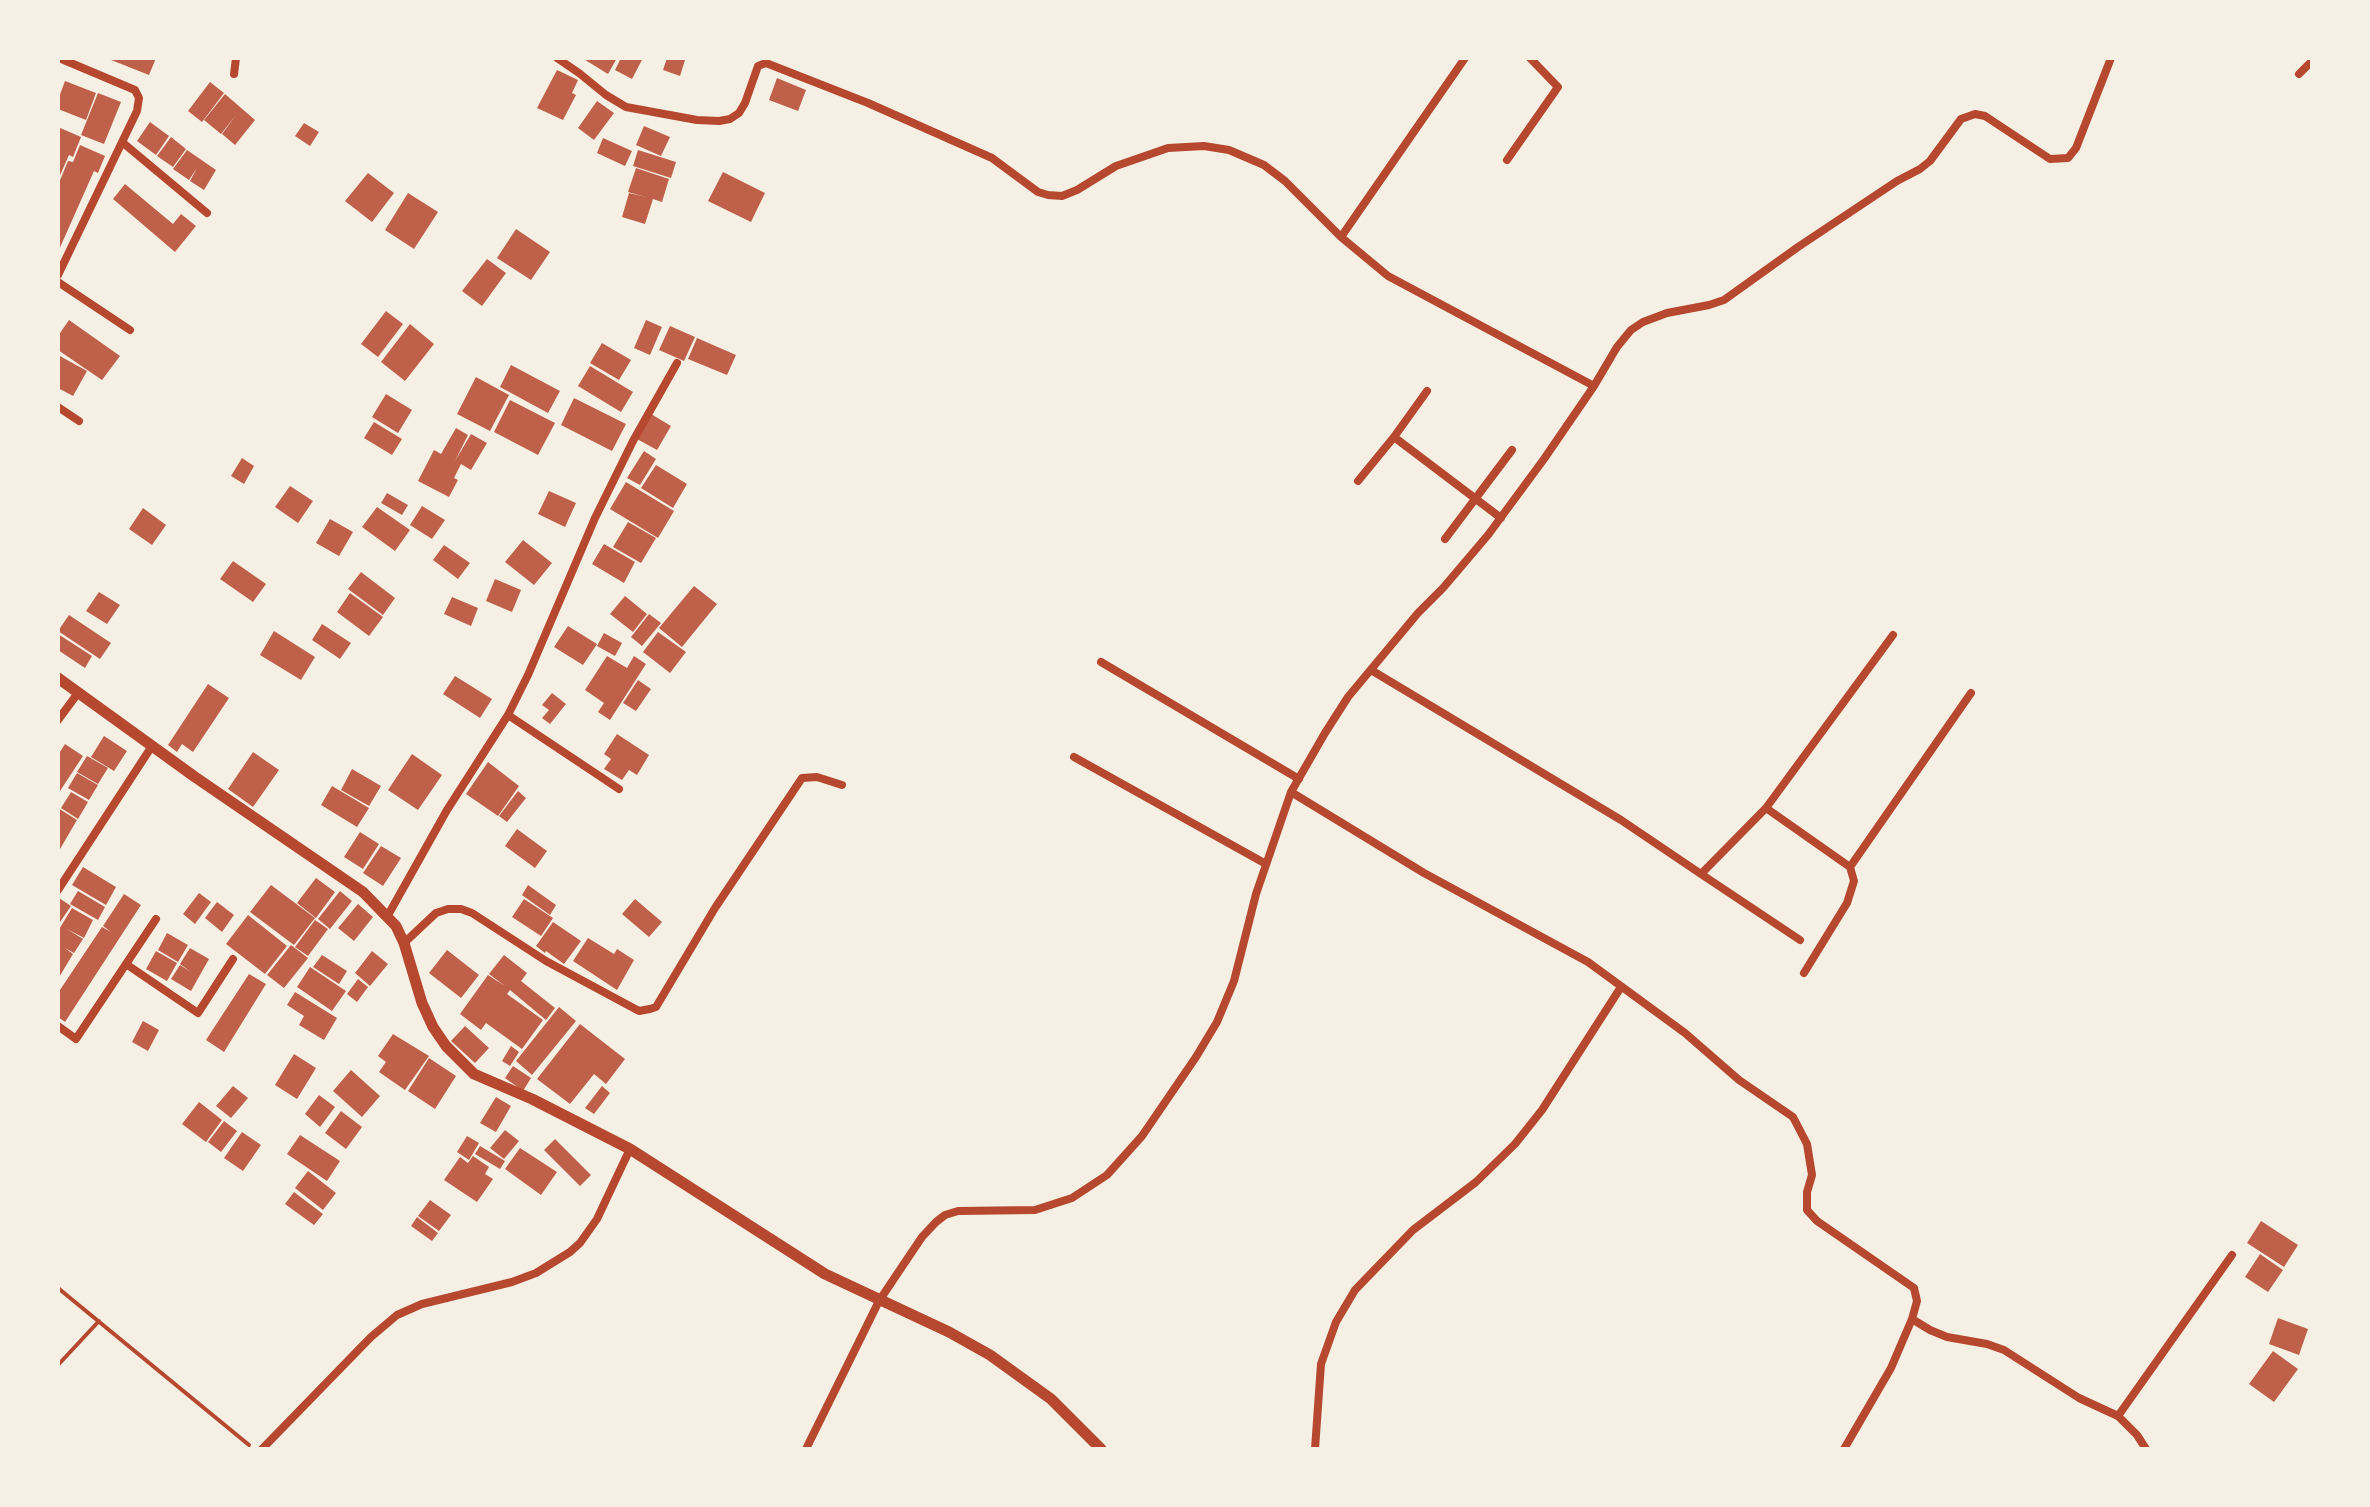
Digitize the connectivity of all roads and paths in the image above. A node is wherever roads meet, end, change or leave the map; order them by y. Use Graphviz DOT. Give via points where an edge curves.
graph roads {
  1 [pos="236,58"];
  2 [pos="557,58"];
  3 [pos="1465,58"];
  4 [pos="1530,58"];
  5 [pos="2111,58"];
  6 [pos="61,59"];
  7 [pos="2312,61"];
  8 [pos="58,70"];
  9 [pos="234,74"];
  10 [pos="2299,74"];
  11 [pos="122,142"];
  12 [pos="1507,160"];
  13 [pos="207,213"];
  14 [pos="1341,237"];
  15 [pos="58,275"];
  16 [pos="58,282"];
  17 [pos="130,330"];
  18 [pos="677,363"];
  19 [pos="1594,386"];
  20 [pos="1427,391"];
  21 [pos="58,407"];
  22 [pos="79,421"];
  23 [pos="1394,437"];
  24 [pos="1512,450"];
  25 [pos="1358,481"];
  26 [pos="1476,499"];
  27 [pos="1501,518"];
  28 [pos="1445,539"];
  29 [pos="1893,635"];
  30 [pos="1101,662"];
  31 [pos="1371,670"];
  32 [pos="58,678"];
  33 [pos="78,693"];
  34 [pos="1971,693"];
  35 [pos="508,715"];
  36 [pos="58,720"];
  37 [pos="152,746"];
  38 [pos="1074,757"];
  39 [pos="1299,779"];
  40 [pos="842,785"];
  41 [pos="619,789"];
  42 [pos="1291,792"];
  43 [pos="1766,808"];
  44 [pos="1266,864"];
  45 [pos="1850,867"];
  46 [pos="1701,874"];
  47 [pos="58,890"];
  48 [pos="387,917"];
  49 [pos="156,919"];
  50 [pos="1800,940"];
  51 [pos="404,943"];
  52 [pos="233,959"];
  53 [pos="126,964"];
  54 [pos="1804,973"];
  55 [pos="1621,987"];
  56 [pos="58,1026"];
  57 [pos="630,1149"];
  58 [pos="2232,1255"];
  59 [pos="58,1288"];
  60 [pos="879,1301"];
  61 [pos="1912,1319"];
  62 [pos="99,1321"];
  63 [pos="58,1365"];
  64 [pos="2118,1416"];
  65 [pos="254,1449"];
  66 [pos="262,1449"];
  67 [pos="806,1449"];
  68 [pos="1101,1449"];
  69 [pos="1315,1449"];
  70 [pos="1844,1449"];
  71 [pos="2146,1449"];
  1 -- 9 [label="street"];
  2 -- 14 [label="street" via="626,107 719,121 739,113 758,66 766,63 992,158 1048,195 1062,196 1116,166 1168,148 1229,150 1285,181"];
  3 -- 14 [label="street"];
  4 -- 12 [label="street" via="1558,87"];
  5 -- 19 [label="street" via="2068,158 2050,159 1985,116 1961,119 1920,169 1724,300 1667,313 1631,330"];
  6 -- 8 [label="street"];
  6 -- 11 [label="street" via="135,90 139,103"];
  7 -- 10 [label="street"];
  11 -- 13 [label="street"];
  11 -- 15 [label="street"];
  14 -- 19 [label="street" via="1401,284"];
  16 -- 17 [label="street"];
  18 -- 35 [label="street" via="608,492"];
  19 -- 27 [label="street"];
  20 -- 23 [label="street"];
  21 -- 22 [label="street"];
  23 -- 25 [label="street"];
  23 -- 26 [label="street"];
  24 -- 26 [label="street"];
  26 -- 27 [label="street"];
  26 -- 28 [label="street"];
  27 -- 31 [label="street"];
  29 -- 43 [label="street"];
  30 -- 39 [label="street"];
  31 -- 39 [label="street" via="1348,697"];
  31 -- 46 [label="street"];
  32 -- 33 [label="street"];
  33 -- 36 [label="street"];
  33 -- 37 [label="street"];
  34 -- 45 [label="street"];
  35 -- 41 [label="street"];
  35 -- 48 [label="street"];
  37 -- 47 [label="street"];
  37 -- 48 [label="street" via="353,884"];
  38 -- 44 [label="street"];
  39 -- 42 [label="street"];
  40 -- 51 [label="street" via="802,778 656,1007 639,1011 461,909 436,913"];
  42 -- 44 [label="street"];
  42 -- 55 [label="street" via="1424,873 1575,954"];
  43 -- 45 [label="street"];
  43 -- 46 [label="street"];
  44 -- 60 [label="street" via="1234,981 1217,1022 1133,1146 1107,1175 1055,1205 945,1215 922,1237"];
  45 -- 54 [label="street" via="1854,881 1847,903"];
  46 -- 50 [label="street"];
  48 -- 51 [label="street"];
  49 -- 53 [label="street"];
  51 -- 57 [label="street" via="427,1015 446,1046 474,1074"];
  52 -- 53 [label="street" via="198,1013"];
  53 -- 56 [label="street" via="76,1039"];
  55 -- 61 [label="street" via="1793,1117 1807,1144 1812,1175 1807,1210 1914,1288"];
  55 -- 69 [label="street" via="1515,1144 1413,1230 1355,1290 1321,1364"];
  57 -- 60 [label="street" via="825,1274"];
  57 -- 66 [label="street" via="597,1219 570,1252 512,1282 397,1315"];
  58 -- 64 [label="street"];
  59 -- 62 [label="path"];
  60 -- 67 [label="street"];
  60 -- 68 [label="street" via="949,1332 1018,1373"];
  61 -- 64 [label="street" via="1947,1337 2004,1350"];
  61 -- 70 [label="street" via="1891,1368"];
  62 -- 63 [label="path"];
  62 -- 65 [label="path"];
  64 -- 71 [label="street"];
}
